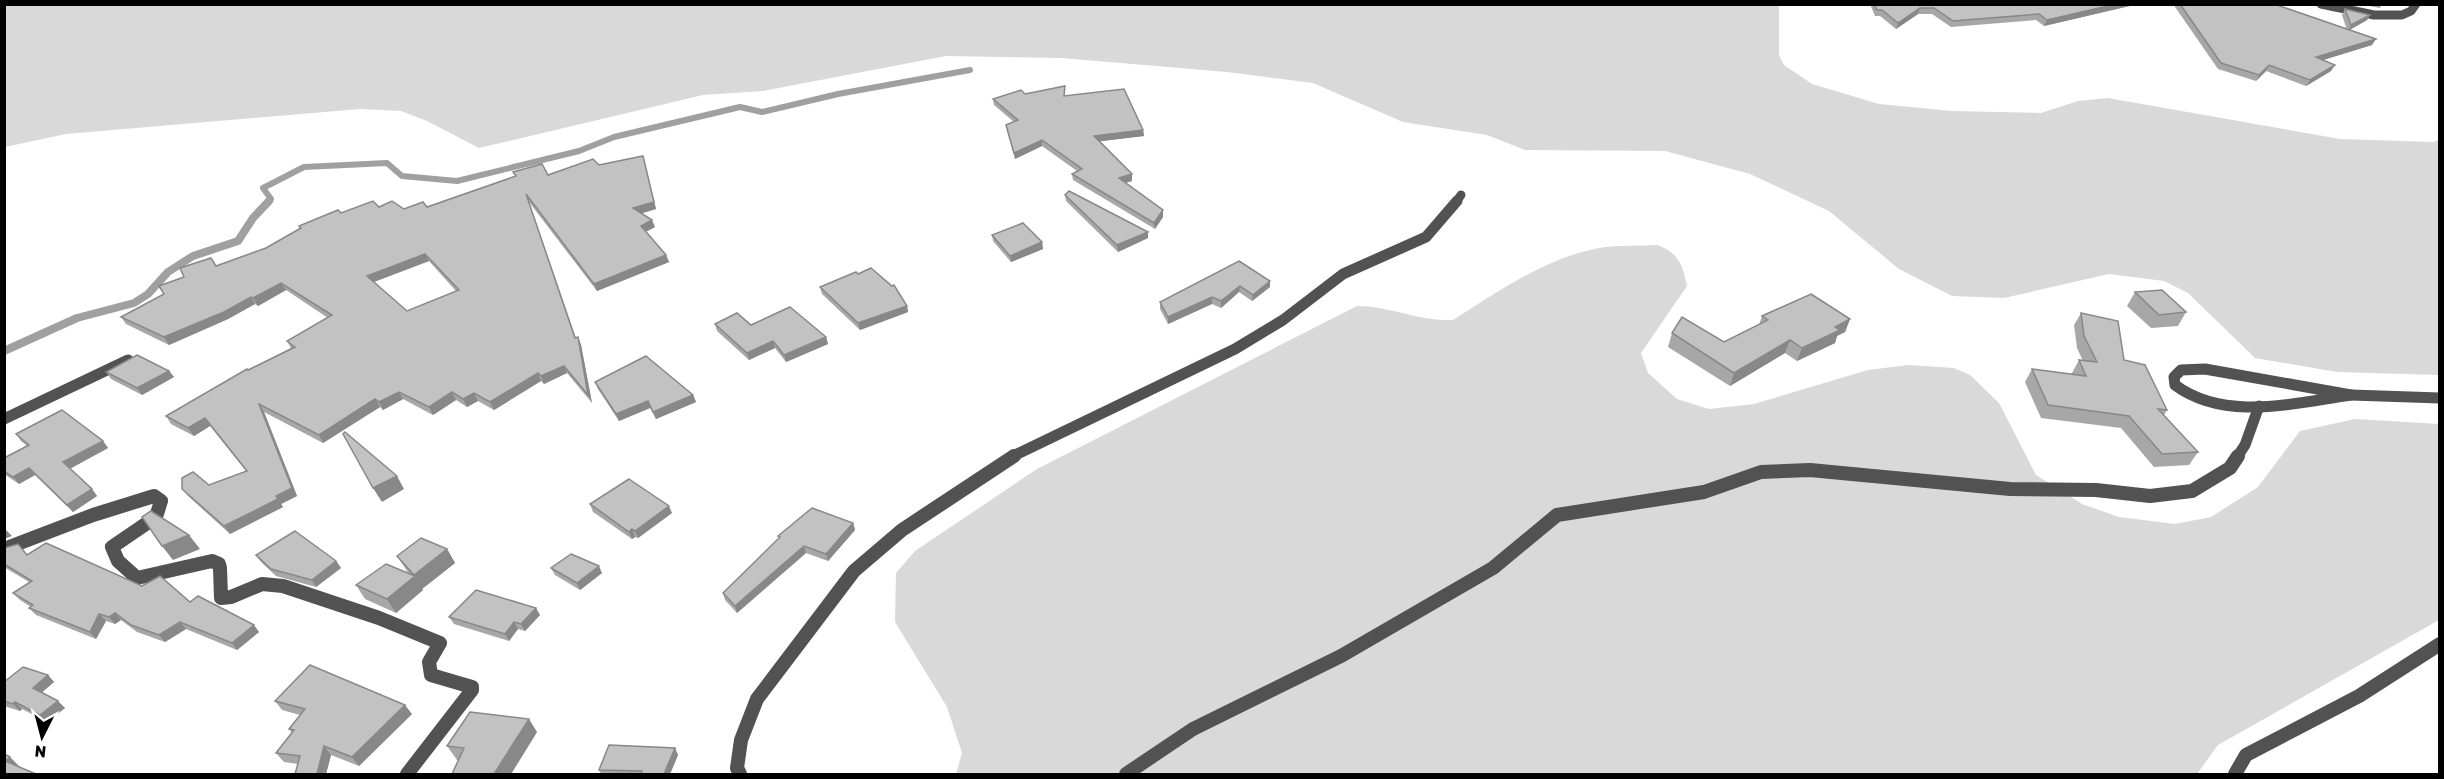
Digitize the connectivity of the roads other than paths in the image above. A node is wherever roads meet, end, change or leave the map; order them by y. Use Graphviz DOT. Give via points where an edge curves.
graph roads {
  1 [pos="2321,4"];
  2 [pos="2416,4"];
  3 [pos="1461,195"];
  4 [pos="128,360"];
  5 [pos="2351,395"];
  6 [pos="2439,398"];
  7 [pos="2259,406"];
  8 [pos="4,419"];
  9 [pos="4,549"];
  10 [pos="2439,644"];
  11 [pos="407,774"];
  12 [pos="740,774"];
  13 [pos="1126,774"];
  14 [pos="2235,774"];
  1 -- 2 [label="street" via="2402,17 2415,11"];
  3 -- 12 [label="street" via="1426,237 1343,274 1283,320 1235,349 1004,460 902,530 854,571 757,699 741,740 737,768"];
  4 -- 8 [label="street"];
  5 -- 6 [label="street"];
  5 -- 7 [label="street"];
  5 -- 7 [label="street" via="2205,369 2181,370 2174,377 2175,385 2209,403"];
  7 -- 13 [label="street" via="2245,445 2230,468 2192,490 2150,496 2096,490 2010,489 1810,470 1761,472 1704,492 1557,515 1493,568 1341,656 1193,729"];
  9 -- 11 [label="street" via="154,496 161,501 156,517 112,547 124,568 137,578 212,561 221,570 221,598 262,584 283,586 379,618 440,644 429,660 431,675 472,690"];
  10 -- 14 [label="street" via="2359,696 2246,755"];
}
